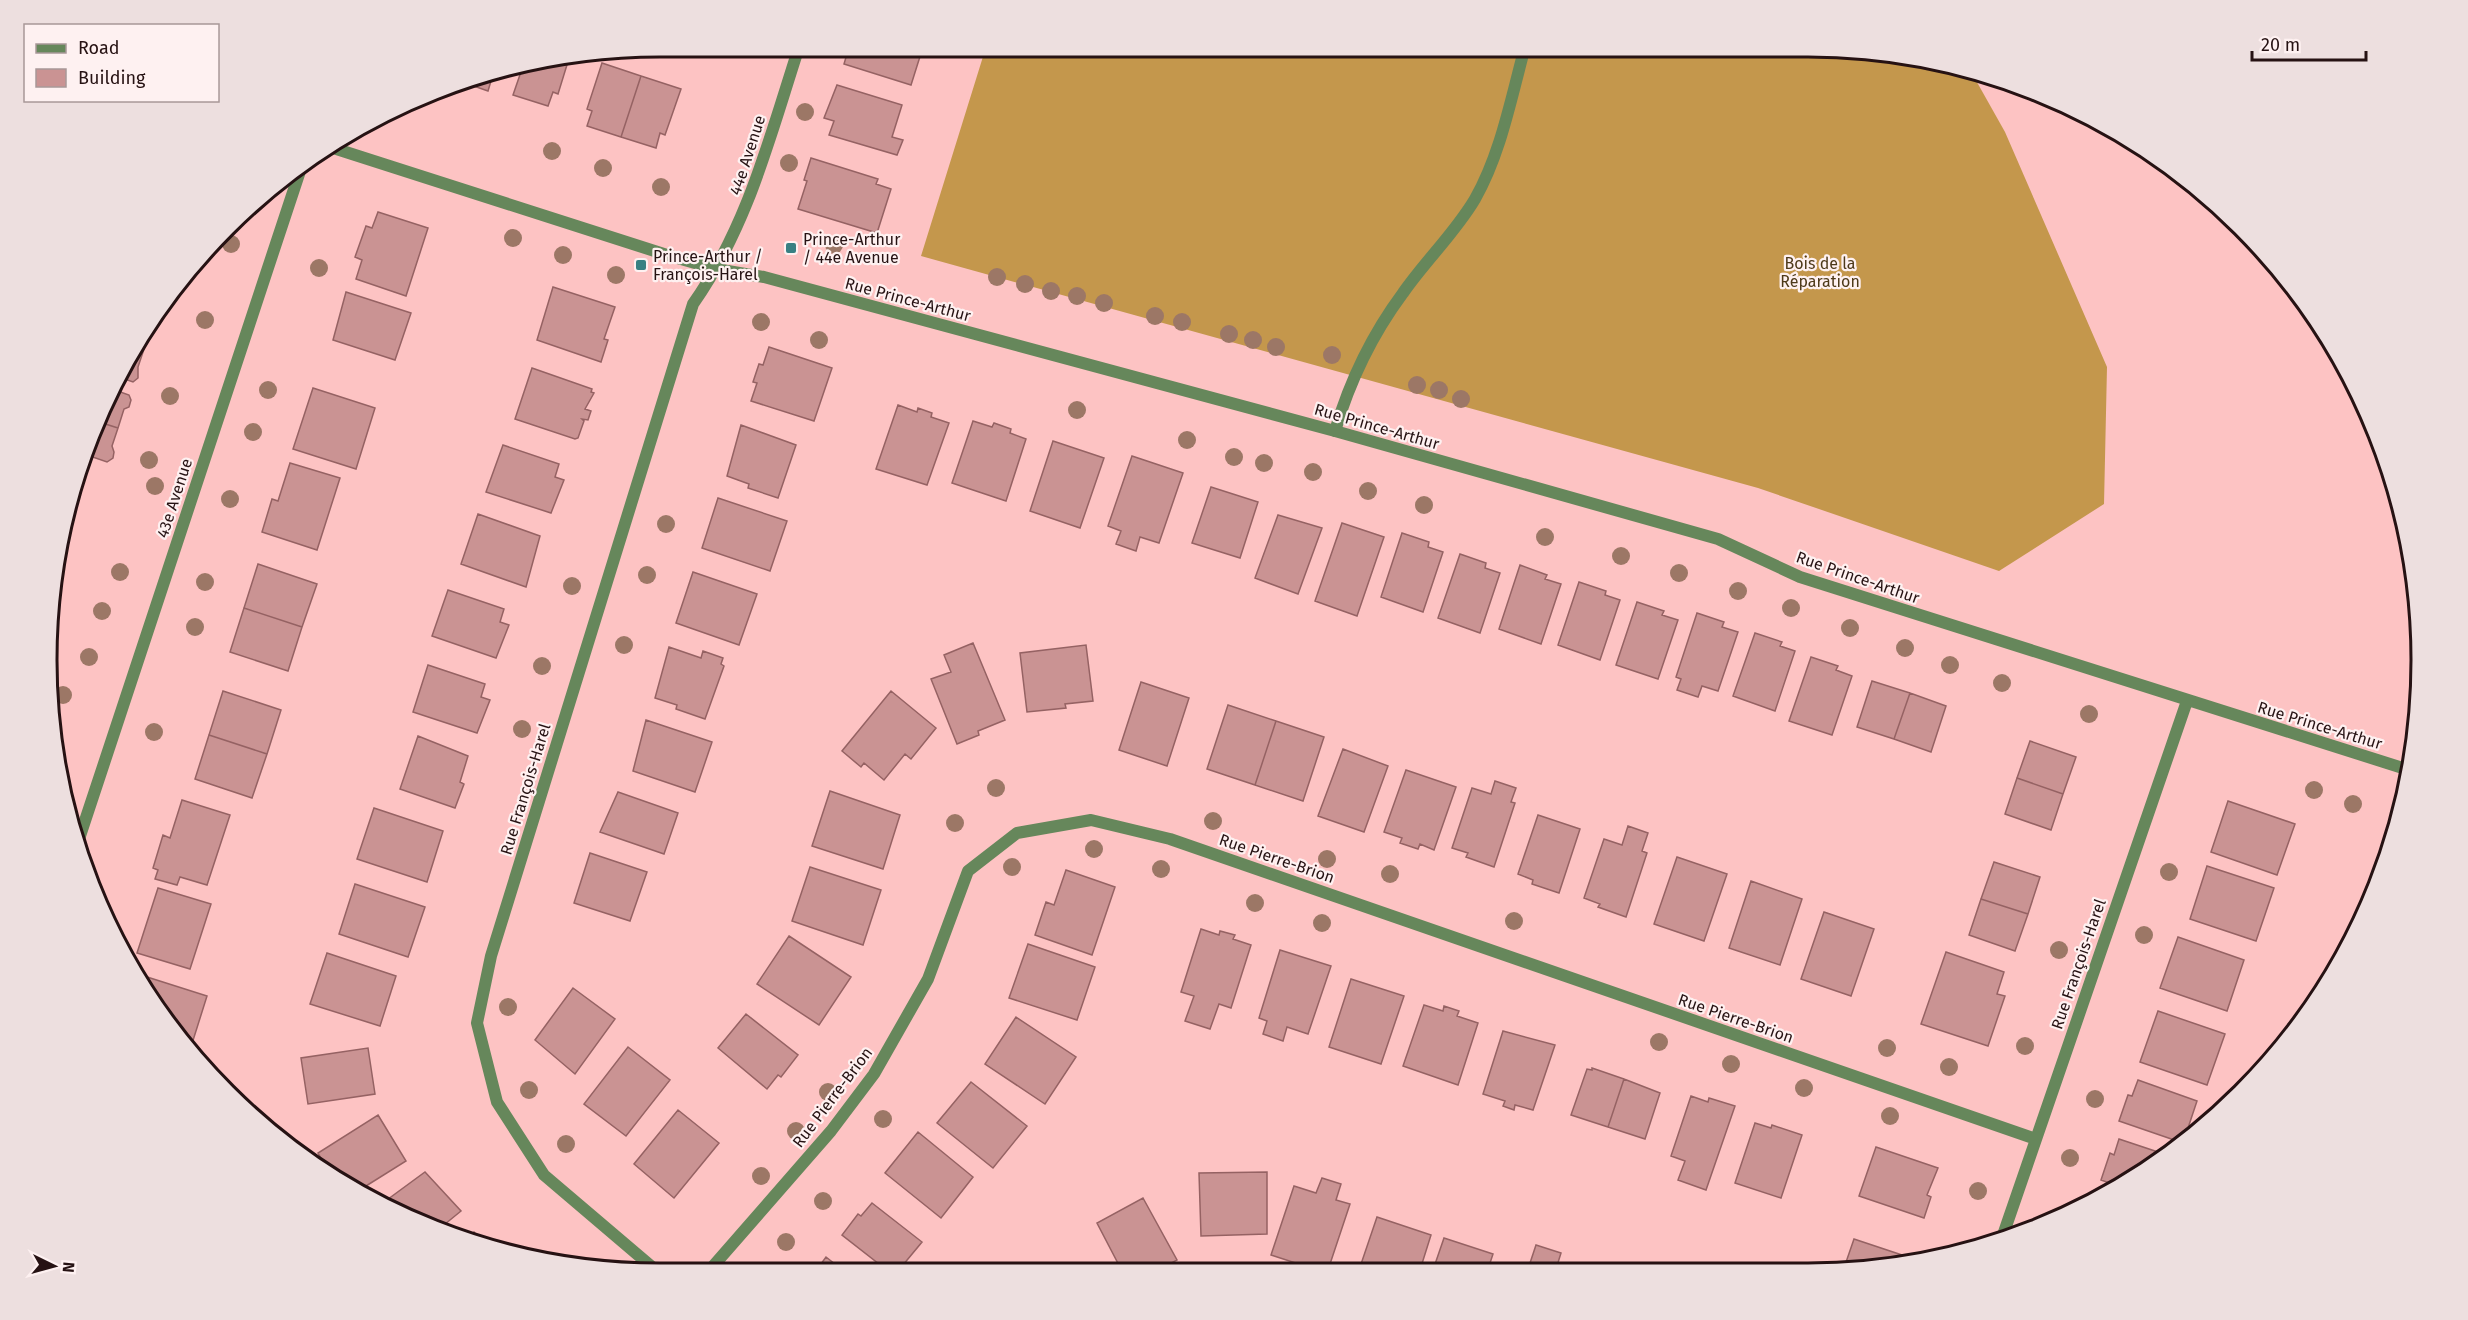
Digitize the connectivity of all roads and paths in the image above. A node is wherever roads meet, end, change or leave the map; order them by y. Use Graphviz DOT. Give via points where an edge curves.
graph roads {
  1 [pos="796,57"];
  2 [pos="1522,57"];
  3 [pos="339,150"];
  4 [pos="297,179"];
  5 [pos="716,269"];
  6 [pos="1335,431"];
  7 [pos="2187,701"];
  8 [pos="2401,767"];
  9 [pos="82,830"];
  10 [pos="2036,1139"];
  11 [pos="2005,1230"];
  12 [pos="647,1263"];
  13 [pos="716,1263"];
  1 -- 5 [label="street, 44e Avenue" via="748,207"];
  2 -- 6 [label="street" via="1495,151 1474,200 1370,341 1345,396"];
  3 -- 5 [label="street, Rue Prince-Arthur"];
  4 -- 9 [label="street, 43e Avenue"];
  5 -- 6 [label="street, Rue Prince-Arthur" via="770,278"];
  5 -- 12 [label="street, Rue François-Harel" via="693,304 491,956 477,1023 497,1102 544,1175"];
  6 -- 7 [label="street, Rue Prince-Arthur" via="1719,539 1800,578"];
  7 -- 8 [label="street, Rue Prince-Arthur"];
  7 -- 10 [label="street, Rue François-Harel"];
  10 -- 11 [label="street, Rue François-Harel"];
  10 -- 13 [label="street, Rue Pierre-Brion" via="1170,839 1091,820 1017,833 968,871 928,979 874,1074 831,1131"];
}
